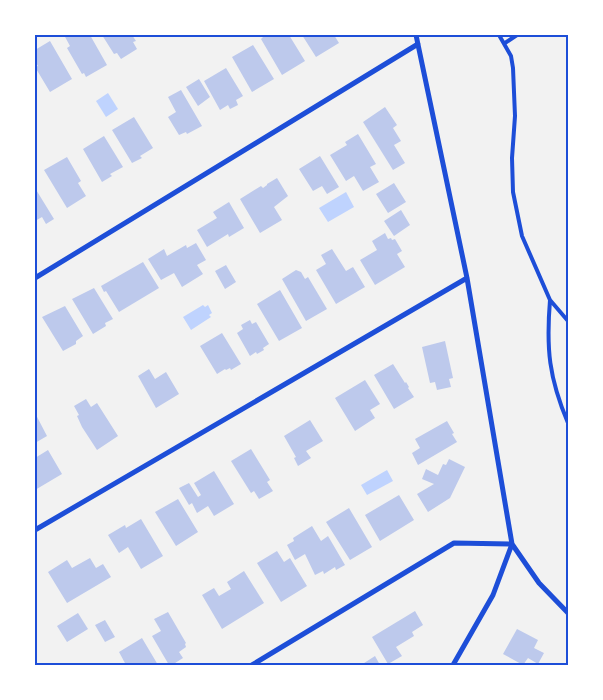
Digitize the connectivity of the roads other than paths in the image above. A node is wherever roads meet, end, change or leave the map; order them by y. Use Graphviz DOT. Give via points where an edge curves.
graph roads {
  1 [pos="416,35"];
  2 [pos="499,35"];
  3 [pos="517,35"];
  4 [pos="505,43"];
  5 [pos="418,44"];
  6 [pos="35,278"];
  7 [pos="467,278"];
  8 [pos="550,300"];
  9 [pos="568,321"];
  10 [pos="568,423"];
  11 [pos="35,530"];
  12 [pos="512,544"];
  13 [pos="568,613"];
  14 [pos="252,665"];
  15 [pos="453,665"];
  1 -- 5 [label="street"];
  2 -- 4 [label="lane"];
  3 -- 4 [label="lane"];
  4 -- 8 [label="lane" via="513,68 513,192 522,236"];
  5 -- 6 [label="street"];
  5 -- 7 [label="street"];
  7 -- 11 [label="street"];
  7 -- 12 [label="street"];
  8 -- 9 [label="lane"];
  8 -- 10 [label="lane" via="550,368 556,395"];
  12 -- 13 [label="street" via="539,583"];
  12 -- 14 [label="street" via="454,543"];
  12 -- 15 [label="street" via="493,595"];
}
